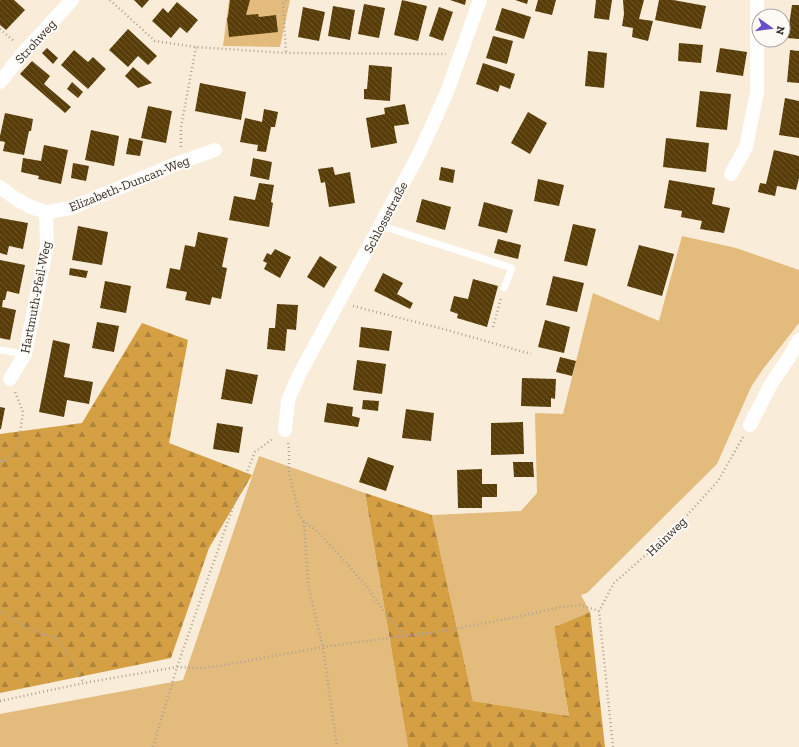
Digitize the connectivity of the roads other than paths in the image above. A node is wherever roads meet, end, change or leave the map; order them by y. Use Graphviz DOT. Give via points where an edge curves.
graph roads {
  1 [pos="72,0"];
  2 [pos="480,0"];
  3 [pos="757,0"];
  4 [pos="0,82"];
  5 [pos="215,150"];
  6 [pos="731,174"];
  7 [pos="0,187"];
  8 [pos="46,212"];
  9 [pos="379,225"];
  10 [pos="504,288"];
  11 [pos="799,340"];
  12 [pos="0,350"];
  13 [pos="25,354"];
  14 [pos="10,379"];
  15 [pos="750,425"];
  16 [pos="285,430"];
  1 -- 4 [label="street, Strohweg" via="25,50"];
  2 -- 9 [label="street, Schlossstraße" via="447,92 419,154"];
  3 -- 6 [label="street" via="757,92 746,147"];
  5 -- 8 [label="street, Elizabeth-Duncan-Weg" via="71,208"];
  7 -- 8 [label="street, Elizabeth-Duncan-Weg" via="30,207"];
  8 -- 13 [label="street, Hartmuth-Pfeil-Weg" via="47,245"];
  9 -- 10 [label="lane" via="512,268"];
  9 -- 16 [label="street, Schlossstraße" via="300,373 288,400"];
  11 -- 15 [label="street" via="771,384"];
  12 -- 13 [label="lane"];
  13 -- 14 [label="street, Hartmuth-Pfeil-Weg"];
}
